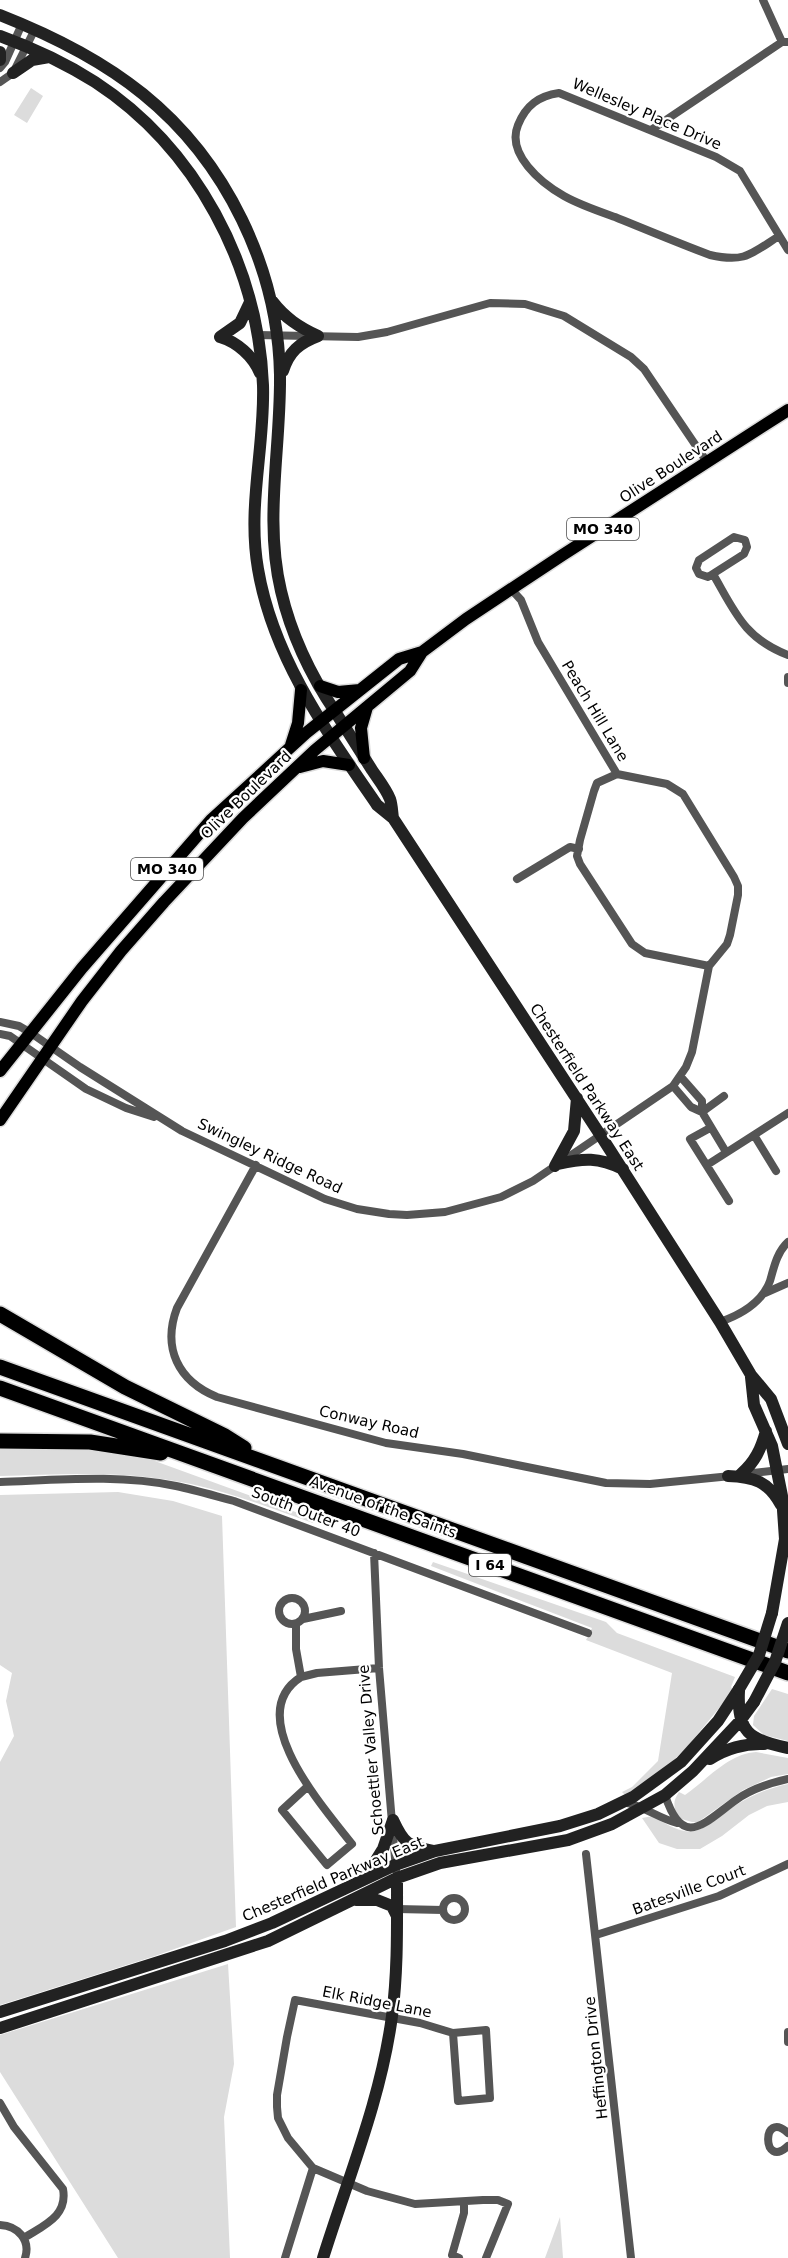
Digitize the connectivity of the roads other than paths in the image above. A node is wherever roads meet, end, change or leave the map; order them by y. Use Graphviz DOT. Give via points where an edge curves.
graph roads {
  1 [pos="763,0"];
  2 [pos="0,15"];
  3 [pos="22,24"];
  4 [pos="35,29"];
  5 [pos="0,36"];
  6 [pos="14,41"];
  7 [pos="785,42"];
  8 [pos="27,46"];
  9 [pos="0,52"];
  10 [pos="49,57"];
  11 [pos="0,60"];
  12 [pos="0,68"];
  13 [pos="13,73"];
  14 [pos="0,81"];
  15 [pos="651,130"];
  16 [pos="780,236"];
  17 [pos="788,250"];
  18 [pos="270,299"];
  19 [pos="250,302"];
  20 [pos="258,335"];
  21 [pos="278,335"];
  22 [pos="318,336"];
  23 [pos="262,378"];
  24 [pos="280,381"];
  25 [pos="788,410"];
  26 [pos="707,462"];
  27 [pos="713,574"];
  28 [pos="511,589"];
  29 [pos="422,652"];
  30 [pos="788,655"];
  31 [pos="788,677"];
  32 [pos="788,683"];
  33 [pos="320,686"];
  34 [pos="301,690"];
  35 [pos="361,690"];
  36 [pos="368,705"];
  37 [pos="334,712"];
  38 [pos="321,723"];
  39 [pos="344,725"];
  40 [pos="330,737"];
  41 [pos="291,745"];
  42 [pos="364,758"];
  43 [pos="349,765"];
  44 [pos="293,770"];
  45 [pos="617,774"];
  46 [pos="393,818"];
  47 [pos="579,849"];
  48 [pos="517,879"];
  49 [pos="709,966"];
  50 [pos="0,1022"];
  51 [pos="31,1033"];
  52 [pos="0,1034"];
  53 [pos="22,1044"];
  54 [pos="51,1046"];
  55 [pos="42,1059"];
  56 [pos="0,1071"];
  57 [pos="680,1076"];
  58 [pos="673,1086"];
  59 [pos="724,1096"];
  60 [pos="577,1098"];
  61 [pos="702,1112"];
  62 [pos="788,1113"];
  63 [pos="163,1119"];
  64 [pos="0,1120"];
  65 [pos="710,1128"];
  66 [pos="754,1135"];
  67 [pos="602,1136"];
  68 [pos="726,1152"];
  69 [pos="256,1165"];
  70 [pos="556,1165"];
  71 [pos="707,1165"];
  72 [pos="623,1169"];
  73 [pos="776,1171"];
  74 [pos="729,1201"];
  75 [pos="788,1242"];
  76 [pos="788,1283"];
  77 [pos="765,1293"];
  78 [pos="0,1314"];
  79 [pos="720,1322"];
  80 [pos="0,1367"];
  81 [pos="751,1375"];
  82 [pos="0,1388"];
  83 [pos="785,1430"];
  84 [pos="766,1431"];
  85 [pos="0,1441"];
  86 [pos="788,1443"];
  87 [pos="192,1458"];
  88 [pos="272,1465"];
  89 [pos="783,1470"];
  90 [pos="741,1474"];
  91 [pos="728,1476"];
  92 [pos="0,1482"];
  93 [pos="783,1509"];
  94 [pos="374,1553"];
  95 [pos="788,1585"];
  96 [pos="776,1595"];
  97 [pos="341,1611"];
  98 [pos="788,1623"];
  99 [pos="588,1634"];
  100 [pos="788,1651"];
  101 [pos="379,1668"];
  102 [pos="788,1672"];
  103 [pos="301,1677"];
  104 [pos="737,1694"];
  105 [pos="740,1721"];
  106 [pos="767,1744"];
  107 [pos="788,1748"];
  108 [pos="696,1768"];
  109 [pos="788,1779"];
  110 [pos="307,1787"];
  111 [pos="665,1796"];
  112 [pos="623,1802"];
  113 [pos="641,1808"];
  114 [pos="393,1820"];
  115 [pos="683,1825"];
  116 [pos="435,1851"];
  117 [pos="586,1854"];
  118 [pos="788,1864"];
  119 [pos="395,1865"];
  120 [pos="397,1878"];
  121 [pos="362,1882"];
  122 [pos="351,1900"];
  123 [pos="443,1910"];
  124 [pos="397,1913"];
  125 [pos="596,1935"];
  126 [pos="0,2012"];
  127 [pos="392,2017"];
  128 [pos="0,2028"];
  129 [pos="788,2032"];
  130 [pos="453,2033"];
  131 [pos="788,2042"];
  132 [pos="0,2103"];
  133 [pos="788,2133"];
  134 [pos="788,2146"];
  135 [pos="313,2168"];
  136 [pos="347,2182"];
  137 [pos="464,2202"];
  138 [pos="0,2225"];
  139 [pos="24,2238"];
  140 [pos="25,2258"];
  141 [pos="285,2258"];
  142 [pos="323,2258"];
  143 [pos="459,2258"];
  144 [pos="486,2258"];
  145 [pos="631,2258"];
  1 -- 7 [label="street"];
  2 -- 3 [label="street, Chesterfield Parkway East"];
  3 -- 4 [label="street, Chesterfield Parkway East"];
  3 -- 6 [label="street"];
  4 -- 8 [label="street"];
  4 -- 18 [label="street, Chesterfield Parkway East" via="117,74 189,140 230,197 260,262"];
  5 -- 6 [label="street, Chesterfield Parkway East"];
  6 -- 8 [label="street, Chesterfield Parkway East"];
  6 -- 12 [label="street"];
  7 -- 15 [label="street"];
  8 -- 10 [label="street, Chesterfield Parkway East"];
  8 -- 13 [label="street"];
  9 -- 11 [label="street"];
  10 -- 13 [label="street" via="32,60"];
  10 -- 19 [label="street, Chesterfield Parkway East" via="96,83 133,112 171,150 202,190 225,230"];
  13 -- 14 [label="street"];
  15 -- 16 [label="street, Wellesley Place Drive" via="740,171"];
  15 -- 16 [label="street, Wellesley Place Drive" via="559,93 527,108 515,143 528,166 563,195 710,255 735,260"];
  16 -- 17 [label="street, Wellesley Place Drive"];
  18 -- 21 [label="street, Chesterfield Parkway East"];
  18 -- 22 [label="street" via="283,315"];
  19 -- 20 [label="street, Chesterfield Parkway East"];
  19 -- 23 [label="street" via="240,323 220,337 250,356"];
  20 -- 21 [label="street"];
  20 -- 23 [label="street, Chesterfield Parkway East"];
  21 -- 22 [label="street"];
  21 -- 24 [label="street, Chesterfield Parkway East"];
  22 -- 24 [label="street" via="299,345 287,357"];
  22 -- 26 [label="street" via="379,334 490,303 507,302 564,316 644,369"];
  23 -- 34 [label="street, Chesterfield Parkway East" via="254,489 258,568 273,626"];
  24 -- 33 [label="street, Chesterfield Parkway East" via="274,546 290,621"];
  25 -- 26 [label="main road, Olive Boulevard / MO 340"];
  26 -- 28 [label="main road, Olive Boulevard / MO 340"];
  27 -- 27 [label="street" via="744,554 745,540 734,537 699,560 699,574"];
  27 -- 30 [label="street" via="753,635"];
  28 -- 29 [label="main road, Olive Boulevard / MO 340"];
  28 -- 45 [label="street, Peach Hill Lane" via="521,600 538,642"];
  29 -- 35 [label="main road, Olive Boulevard / MO 340" via="399,659"];
  29 -- 36 [label="main road, Olive Boulevard / MO 340" via="410,671"];
  31 -- 32 [label="street"];
  33 -- 35 [label="main road" via="338,692"];
  33 -- 37 [label="street, Chesterfield Parkway East"];
  34 -- 38 [label="street, Chesterfield Parkway East"];
  34 -- 41 [label="main road"];
  35 -- 37 [label="main road, Olive Boulevard / MO 340"];
  36 -- 39 [label="main road, Olive Boulevard / MO 340"];
  36 -- 42 [label="main road" via="361,728"];
  37 -- 38 [label="main road, Olive Boulevard / MO 340"];
  37 -- 39 [label="street, Chesterfield Parkway East"];
  38 -- 40 [label="street, Chesterfield Parkway East"];
  38 -- 41 [label="main road, Olive Boulevard / MO 340"];
  39 -- 40 [label="main road, Olive Boulevard / MO 340"];
  39 -- 42 [label="street, Chesterfield Parkway East"];
  40 -- 43 [label="street, Chesterfield Parkway East"];
  40 -- 44 [label="main road, Olive Boulevard / MO 340"];
  41 -- 51 [label="main road, Olive Boulevard / MO 340" via="211,820 116,926"];
  42 -- 46 [label="street, Chesterfield Parkway East" via="389,797"];
  43 -- 44 [label="main road" via="323,761"];
  43 -- 46 [label="street, Chesterfield Parkway East" via="376,805"];
  44 -- 54 [label="main road, Olive Boulevard / MO 340" via="142,926"];
  45 -- 47 [label="street" via="597,783"];
  45 -- 49 [label="street, Peach Hill Lane" via="667,784 683,794 735,877 738,895 730,935"];
  46 -- 60 [label="street, Chesterfield Parkway East"];
  47 -- 48 [label="street" via="570,848"];
  47 -- 49 [label="street" via="580,864 632,944 645,953"];
  49 -- 57 [label="street, Peach Hill Lane" via="692,1052"];
  50 -- 51 [label="street, Swingley Ridge Road"];
  51 -- 53 [label="main road, Olive Boulevard / MO 340"];
  51 -- 54 [label="street, Swingley Ridge Road"];
  52 -- 53 [label="street, Swingley Ridge Road"];
  53 -- 55 [label="street, Swingley Ridge Road"];
  53 -- 56 [label="main road, Olive Boulevard / MO 340"];
  54 -- 55 [label="main road, Olive Boulevard / MO 340"];
  54 -- 63 [label="street, Swingley Ridge Road"];
  55 -- 63 [label="street, Swingley Ridge Road" via="99,1096"];
  55 -- 64 [label="main road, Olive Boulevard / MO 340"];
  57 -- 58 [label="street, Peach Hill Lane"];
  57 -- 61 [label="street" via="702,1101"];
  58 -- 61 [label="street" via="691,1107"];
  58 -- 67 [label="street, Peach Hill Lane"];
  59 -- 61 [label="street"];
  60 -- 67 [label="street, Chesterfield Parkway East"];
  60 -- 70 [label="street" via="574,1131"];
  61 -- 65 [label="street"];
  62 -- 66 [label="street"];
  63 -- 69 [label="street, Swingley Ridge Road"];
  65 -- 68 [label="street"];
  65 -- 71 [label="street" via="690,1139"];
  66 -- 68 [label="street"];
  66 -- 73 [label="street"];
  67 -- 70 [label="street, Swingley Ridge Road"];
  67 -- 72 [label="street, Chesterfield Parkway East"];
  68 -- 71 [label="street"];
  69 -- 70 [label="street, Swingley Ridge Road" via="340,1204 407,1215 445,1212 501,1197"];
  69 -- 91 [label="street, Conway Road" via="172,1321 171,1337 178,1366 197,1387 217,1397 386,1443 606,1483 650,1485"];
  70 -- 72 [label="street" via="581,1158"];
  71 -- 74 [label="street"];
  72 -- 79 [label="street, Chesterfield Parkway East"];
  75 -- 77 [label="street" via="775,1263"];
  76 -- 77 [label="street"];
  77 -- 79 [label="street" via="739,1315"];
  78 -- 88 [label="highway" via="125,1387 225,1436"];
  79 -- 81 [label="street, Chesterfield Parkway East"];
  80 -- 88 [label="highway, Avenue of the Saints / I 64"];
  81 -- 83 [label="street, Chesterfield Parkway East" via="771,1399"];
  81 -- 84 [label="street, Chesterfield Parkway East" via="754,1405"];
  82 -- 87 [label="highway, Avenue of the Saints / I 64"];
  83 -- 86 [label="street, Chesterfield Parkway East"];
  84 -- 89 [label="street, Chesterfield Parkway East"];
  84 -- 90 [label="street" via="754,1461"];
  85 -- 87 [label="highway" via="90,1442"];
  87 -- 102 [label="highway, Avenue of the Saints / I 64"];
  88 -- 100 [label="highway, Avenue of the Saints / I 64"];
  89 -- 90 [label="street, Conway Road"];
  89 -- 93 [label="street, Chesterfield Parkway East"];
  90 -- 91 [label="street, Conway Road"];
  91 -- 93 [label="street" via="765,1484"];
  92 -- 94 [label="street, South Outer 40" via="76,1479 175,1486 234,1501"];
  93 -- 96 [label="street, Chesterfield Parkway East" via="785,1539"];
  94 -- 99 [label="street, South Outer 40"];
  94 -- 101 [label="street, Schoettler Valley Drive"];
  95 -- 96 [label="street"];
  96 -- 104 [label="street, Chesterfield Parkway East, bridge" via="759,1655"];
  97 -- 103 [label="street" via="300,1621 296,1649"];
  98 -- 105 [label="street, Chesterfield Parkway East, bridge" via="775,1662"];
  101 -- 103 [label="street"];
  101 -- 114 [label="street, Schoettler Valley Drive"];
  103 -- 110 [label="street" via="284,1692 279,1715 291,1755"];
  104 -- 105 [label="street"];
  104 -- 112 [label="street, Chesterfield Parkway East" via="681,1762"];
  105 -- 106 [label="street" via="756,1739"];
  105 -- 108 [label="street, Chesterfield Parkway East"];
  106 -- 107 [label="street"];
  106 -- 108 [label="street" via="720,1752"];
  108 -- 111 [label="street, Chesterfield Parkway East"];
  109 -- 115 [label="street" via="738,1798 706,1824"];
  110 -- 110 [label="street" via="282,1810 327,1865 352,1844"];
  111 -- 113 [label="street, Chesterfield Parkway East"];
  111 -- 115 [label="street" via="671,1815"];
  112 -- 113 [label="street"];
  112 -- 116 [label="street, Chesterfield Parkway East" via="560,1826"];
  113 -- 115 [label="street"];
  113 -- 120 [label="street, Chesterfield Parkway East" via="612,1824 568,1840 440,1863"];
  114 -- 116 [label="street" via="401,1838 416,1848"];
  114 -- 119 [label="street, Schoettler Valley Drive"];
  114 -- 121 [label="street" via="378,1859"];
  116 -- 119 [label="street, Chesterfield Parkway East"];
  117 -- 125 [label="street, Heffington Drive"];
  118 -- 125 [label="street, Batesville Court" via="719,1896"];
  119 -- 120 [label="street, Schoettler Valley Drive"];
  119 -- 121 [label="street, Chesterfield Parkway East"];
  120 -- 122 [label="street, Chesterfield Parkway East"];
  120 -- 124 [label="street, Schoettler Valley Drive"];
  121 -- 126 [label="street, Chesterfield Parkway East" via="225,1941"];
  122 -- 124 [label="street" via="377,1900 392,1906"];
  122 -- 128 [label="street, Chesterfield Parkway East" via="268,1941"];
  123 -- 124 [label="street"];
  124 -- 127 [label="street, Schoettler Valley Drive"];
  125 -- 145 [label="street, Heffington Drive"];
  127 -- 130 [label="street, Elk Ridge Lane"];
  127 -- 135 [label="street, Elk Ridge Lane" via="295,2000 277,2095 278,2118 288,2138"];
  127 -- 136 [label="street, Schoettler Valley Drive" via="375,2101"];
  129 -- 131 [label="street"];
  130 -- 130 [label="street, Elk Ridge Lane" via="458,2101 490,2098 486,2030"];
  132 -- 139 [label="street" via="63,2189 65,2198 56,2217"];
  133 -- 134 [label="street" via="776,2128 767,2139 768,2146 775,2151"];
  135 -- 136 [label="street"];
  135 -- 141 [label="street"];
  136 -- 137 [label="street" via="415,2204"];
  136 -- 142 [label="street, Schoettler Valley Drive"];
  137 -- 143 [label="street" via="452,2255"];
  137 -- 144 [label="street" via="498,2200 508,2204"];
  138 -- 139 [label="street" via="11,2226"];
  139 -- 140 [label="street"];
}
